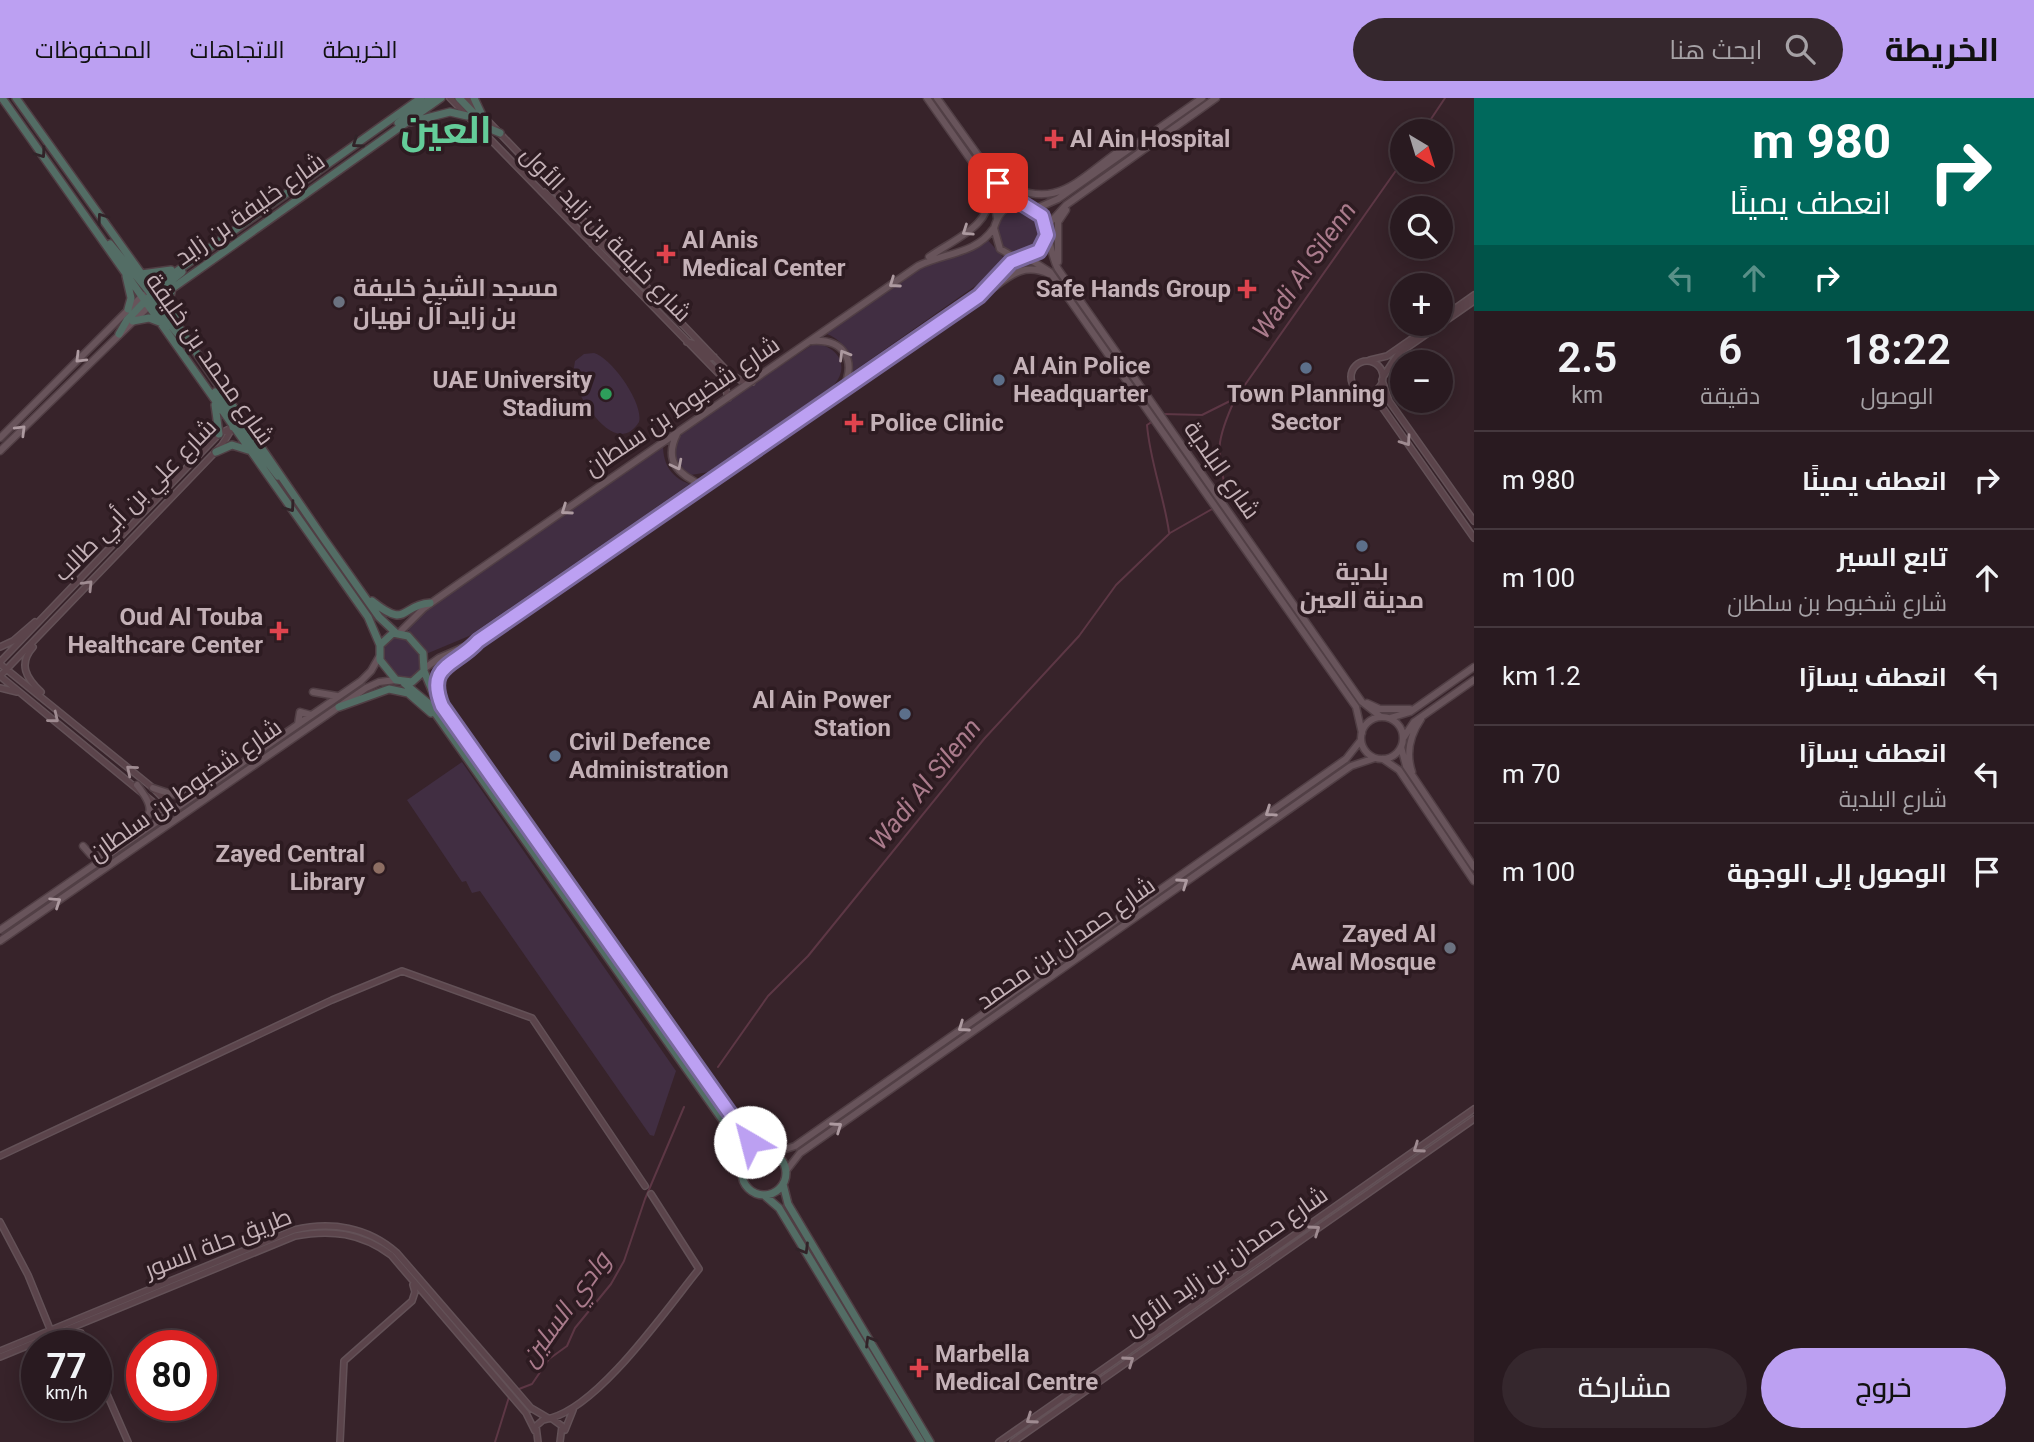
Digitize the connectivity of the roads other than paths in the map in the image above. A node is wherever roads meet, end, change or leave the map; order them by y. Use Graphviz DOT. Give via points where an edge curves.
graph roads {
  1 [pos="2,98"];
  2 [pos="13,98"];
  3 [pos="430,98"];
  4 [pos="441,98"];
  5 [pos="450,98"];
  6 [pos="458,98"];
  7 [pos="467,98"];
  8 [pos="474,98"];
  9 [pos="927,98"];
  10 [pos="937,98"];
  11 [pos="1202,98"];
  12 [pos="1209,98"];
  13 [pos="1216,98"];
  14 [pos="417,100"];
  15 [pos="481,113"];
  16 [pos="467,116"];
  17 [pos="404,123"];
  18 [pos="392,132"];
  19 [pos="500,133"];
  20 [pos="1152,133"];
  21 [pos="1152,143"];
  22 [pos="1122,165"];
  23 [pos="995,179"];
  24 [pos="986,181"];
  25 [pos="541,192"];
  26 [pos="1025,205"];
  27 [pos="1035,209"];
  28 [pos="272,217"];
  29 [pos="582,219"];
  30 [pos="997,219"];
  31 [pos="1047,226"];
  32 [pos="269,227"];
  33 [pos="994,228"];
  34 [pos="1047,235"];
  35 [pos="585,237"];
  36 [pos="104,240"];
  37 [pos="592,244"];
  38 [pos="201,253"];
  39 [pos="1017,258"];
  40 [pos="1026,258"];
  41 [pos="185,264"];
  42 [pos="918,266"];
  43 [pos="124,268"];
  44 [pos="141,274"];
  45 [pos="1062,274"];
  46 [pos="1053,276"];
  47 [pos="172,288"];
  48 [pos="649,289"];
  49 [pos="1474,295"];
  50 [pos="979,296"];
  51 [pos="151,297"];
  52 [pos="1474,301"];
  53 [pos="128,309"];
  54 [pos="1453,310"];
  55 [pos="133,321"];
  56 [pos="163,324"];
  57 [pos="177,324"];
  58 [pos="119,334"];
  59 [pos="1416,336"];
  60 [pos="812,341"];
  61 [pos="687,342"];
  62 [pos="195,351"];
  63 [pos="714,357"];
  64 [pos="1368,361"];
  65 [pos="195,371"];
  66 [pos="1382,379"];
  67 [pos="752,382"];
  68 [pos="1135,387"];
  69 [pos="842,390"];
  70 [pos="1360,391"];
  71 [pos="212,397"];
  72 [pos="728,398"];
  73 [pos="235,409"];
  74 [pos="233,427"];
  75 [pos="678,432"];
  76 [pos="219,434"];
  77 [pos="0,438"];
  78 [pos="0,451"];
  79 [pos="250,451"];
  80 [pos="216,452"];
  81 [pos="282,478"];
  82 [pos="704,486"];
  83 [pos="1209,491"];
  84 [pos="1474,521"];
  85 [pos="1233,525"];
  86 [pos="1474,537"];
  87 [pos="365,597"];
  88 [pos="430,603"];
  89 [pos="41,619"];
  90 [pos="47,627"];
  91 [pos="398,633"];
  92 [pos="478,641"];
  93 [pos="380,645"];
  94 [pos="0,648"];
  95 [pos="379,657"];
  96 [pos="0,663"];
  97 [pos="1474,667"];
  98 [pos="7,669"];
  99 [pos="424,669"];
  100 [pos="0,676"];
  101 [pos="1474,680"];
  102 [pos="400,682"];
  103 [pos="0,688"];
  104 [pos="1353,688"];
  105 [pos="313,692"];
  106 [pos="337,696"];
  107 [pos="49,702"];
  108 [pos="35,704"];
  109 [pos="1422,704"];
  110 [pos="442,706"];
  111 [pos="339,707"];
  112 [pos="1424,715"];
  113 [pos="1383,718"];
  114 [pos="442,721"];
  115 [pos="1362,736"];
  116 [pos="1403,739"];
  117 [pos="1401,747"];
  118 [pos="1379,759"];
  119 [pos="233,768"];
  120 [pos="1413,777"];
  121 [pos="214,782"];
  122 [pos="136,785"];
  123 [pos="153,788"];
  124 [pos="174,807"];
  125 [pos="189,811"];
  126 [pos="167,812"];
  127 [pos="178,819"];
  128 [pos="122,844"];
  129 [pos="105,856"];
  130 [pos="1474,867"];
  131 [pos="87,869"];
  132 [pos="1474,881"];
  133 [pos="0,930"];
  134 [pos="0,941"];
  135 [pos="1474,1109"];
  136 [pos="1474,1119"];
  137 [pos="765,1152"];
  138 [pos="774,1153"];
  139 [pos="0,1156"];
  140 [pos="744,1167"];
  141 [pos="786,1171"];
  142 [pos="783,1184"];
  143 [pos="646,1186"];
  144 [pos="651,1194"];
  145 [pos="764,1195"];
  146 [pos="0,1222"];
  147 [pos="404,1270"];
  148 [pos="412,1301"];
  149 [pos="106,1312"];
  150 [pos="441,1314"];
  151 [pos="50,1330"];
  152 [pos="56,1330"];
  153 [pos="56,1330"];
  154 [pos="83,1330"];
  155 [pos="21,1343"];
  156 [pos="21,1347"];
  157 [pos="0,1351"];
  158 [pos="0,1357"];
  159 [pos="510,1388"];
  160 [pos="517,1397"];
  161 [pos="112,1406"];
  162 [pos="573,1410"];
  163 [pos="549,1418"];
  164 [pos="535,1433"];
  165 [pos="564,1438"];
  166 [pos="128,1442"];
  167 [pos="340,1442"];
  168 [pos="532,1442"];
  169 [pos="538,1442"];
  170 [pos="920,1442"];
  171 [pos="930,1442"];
  172 [pos="999,1442"];
  173 [pos="1013,1442"];
  1 -- 36 [label="highway, شارع محمد بن خليفة, one-way"];
  44 -- 2 [label="highway, شارع محمد بن خليفة, one-way"];
  3 -- 18 [label="highway"];
  4 -- 17 [label="highway, شارع خليفة بن زايد"];
  5 -- 16 [label="main road, شارع خليفة بن زايد الأول"];
  6 -- 19 [label="highway" via="488,128"];
  7 -- 15 [label="main road, شارع خليفة بن زايد الأول"];
  8 -- 15 [label="highway"];
  9 -- 24 [label="main road"];
  10 -- 23 [label="main road"];
  11 -- 20 [label="main road"];
  12 -- 21 [label="main road"];
  13 -- 21 [label="main road"];
  14 -- 38 [label="highway, شارع خليفة بن زايد, one-way"];
  15 -- 19 [label="main road, شارع خليفة بن زايد الأول"];
  16 -- 17 [label="highway" via="450,111"];
  16 -- 25 [label="main road, شارع خليفة بن زايد الأول"];
  17 -- 18 [label="highway, شارع خليفة بن زايد"];
  18 -- 28 [label="highway, شارع خليفة بن زايد"];
  19 -- 29 [label="main road, شارع خليفة بن زايد الأول"];
  20 -- 23 [label="main road" via="1143,134 1056,194 1027,194"];
  20 -- 27 [label="main road" via="1058,199"];
  21 -- 22 [label="main road"];
  22 -- 31 [label="main road" via="1066,205"];
  22 -- 45 [label="main road" via="1059,218 1056,248"];
  23 -- 26 [label="main road"];
  24 -- 30 [label="main road" via="996,199"];
  24 -- 42 [label="main road, one-way" via="990,203 986,217"];
  25 -- 29 [label="main road" via="572,217"];
  25 -- 35 [label="main road, شارع خليفة بن زايد الأول"];
  26 -- 27 [label="main road"];
  26 -- 30 [label="main road" via="1009,207"];
  27 -- 31 [label="main road"];
  28 -- 32 [label="highway"];
  28 -- 47 [label="highway, شارع خليفة بن زايد"];
  29 -- 35 [label="main road"];
  29 -- 48 [label="main road, شارع خليفة بن زايد الأول"];
  30 -- 33 [label="main road"];
  31 -- 34 [label="main road"];
  33 -- 39 [label="main road" via="998,246"];
  33 -- 42 [label="main road, شارع شخبوط بن سلطان" via="976,247"];
  34 -- 40 [label="main road" via="1039,251"];
  34 -- 45 [label="main road, شارع البلدية" via="1052,258"];
  35 -- 37 [label="main road, شارع خليفة بن زايد الأول"];
  36 -- 43 [label="highway, شارع محمد بن خليفة"];
  36 -- 51 [label="highway" via="116,248"];
  37 -- 48 [label="main road" via="599,243"];
  37 -- 61 [label="main road, شارع خليفة بن زايد الأول"];
  38 -- 41 [label="highway, شارع خليفة بن زايد"];
  38 -- 51 [label="highway"];
  39 -- 40 [label="main road"];
  39 -- 50 [label="main road"];
  40 -- 46 [label="main road, شارع البلدية" via="1040,263"];
  41 -- 44 [label="highway" via="162,273"];
  41 -- 51 [label="highway, شارع خليفة بن زايد"];
  42 -- 60 [label="main road, شارع شخبوط بن سلطان, one-way"];
  43 -- 51 [label="highway, شارع محمد بن خليفة"];
  43 -- 53 [label="highway" via="131,298"];
  44 -- 51 [label="highway, شارع محمد بن خليفة"];
  45 -- 68 [label="main road, شارع البلدية"];
  46 -- 50 [label="main road" via="1036,269 1021,270"];
  46 -- 68 [label="main road, شارع البلدية"];
  47 -- 51 [label="highway, شارع خليفة بن زايد"];
  47 -- 57 [label="highway"];
  48 -- 63 [label="main road, شارع خليفة بن زايد الأول"];
  49 -- 54 [label="main road"];
  50 -- 69 [label="main road"];
  51 -- 53 [label="main road, شارع خليفة بن زايد"];
  51 -- 55 [label="main road, شارع خليفة بن زايد"];
  51 -- 56 [label="highway, شارع محمد بن خليفة"];
  51 -- 57 [label="highway, شارع محمد بن خليفة"];
  51 -- 58 [label="highway"];
  51 -- 62 [label="highway"];
  52 -- 66 [label="main road" via="1398,354"];
  53 -- 77 [label="main road, شارع خليفة بن زايد, one-way"];
  55 -- 56 [label="highway" via="149,318"];
  55 -- 58 [label="main road, شارع خليفة بن زايد"];
  56 -- 65 [label="highway, شارع محمد بن خليفة"];
  57 -- 62 [label="highway, شارع محمد بن خليفة"];
  78 -- 58 [label="main road, شارع خليفة بن زايد, one-way"];
  59 -- 64 [label="main road" via="1391,354"];
  60 -- 67 [label="main road, شارع شخبوط بن سلطان"];
  69 -- 60 [label="main road, one-way" via="850,371 846,353 832,342"];
  61 -- 63 [label="main road" via="710,359"];
  61 -- 72 [label="main road, شارع خليفة بن زايد الأول" via="723,378"];
  62 -- 73 [label="highway, شارع محمد بن خليفة"];
  63 -- 67 [label="main road, شارع خليفة بن زايد الأول" via="735,378"];
  64 -- 66 [label="main road" via="1380,368"];
  64 -- 70 [label="main road" via="1358,363 1352,371 1352,382"];
  65 -- 71 [label="highway, شارع محمد بن خليفة"];
  65 -- 73 [label="highway" via="227,409"];
  66 -- 70 [label="main road" via="1374,391"];
  66 -- 84 [label="main road" via="1392,404"];
  67 -- 72 [label="main road, شارع شخبوط بن سلطان"];
  68 -- 83 [label="main road, شارع البلدية" via="1175,437"];
  68 -- 83 [label="main road, شارع البلدية" via="1168,442"];
  69 -- 82 [label="main road"];
  70 -- 86 [label="main road, one-way" via="1382,407"];
  71 -- 74 [label="highway, شارع محمد بن خليفة"];
  71 -- 76 [label="highway"];
  72 -- 75 [label="main road, شارع شخبوط بن سلطان"];
  73 -- 74 [label="highway"];
  73 -- 81 [label="highway, شارع محمد بن خليفة"];
  74 -- 76 [label="main road, شارع علي بن أبي طالب"];
  74 -- 79 [label="highway, شارع محمد بن خليفة"];
  74 -- 80 [label="main road, شارع علي بن أبي طالب"];
  74 -- 81 [label="highway" via="242,429 274,474"];
  75 -- 82 [label="main road, one-way" via="671,451 674,467"];
  75 -- 88 [label="main road, شارع شخبوط بن سلطان, one-way"];
  76 -- 89 [label="main road, شارع علي بن أبي طالب"];
  79 -- 80 [label="highway" via="232,445"];
  79 -- 93 [label="highway, شارع محمد بن خليفة, one-way" via="368,617"];
  90 -- 80 [label="main road, شارع علي بن أبي طالب, one-way"];
  81 -- 87 [label="highway, شارع محمد بن خليفة"];
  82 -- 92 [label="main road"];
  83 -- 85 [label="main road, شارع البلدية"];
  85 -- 104 [label="main road, شارع البلدية"];
  85 -- 115 [label="main road, شارع البلدية" via="1356,707"];
  87 -- 88 [label="highway" via="394,615"];
  87 -- 91 [label="highway, شارع محمد بن خليفة"];
  88 -- 91 [label="main road, شارع شخبوط بن سلطان"];
  89 -- 94 [label="main road"];
  89 -- 96 [label="main road, شارع علي بن أبي طالب"];
  90 -- 98 [label="main road, شارع علي بن أبي طالب"];
  90 -- 107 [label="main road" via="26,655 24,668"];
  91 -- 93 [label="highway" via="387,636"];
  91 -- 99 [label="highway" via="419,646"];
  92 -- 99 [label="main road"];
  92 -- 110 [label="highway" via="439,674 436,688"];
  93 -- 95 [label="highway"];
  95 -- 102 [label="highway"];
  95 -- 106 [label="main road, شارع شخبوط بن سلطان" via="366,677"];
  96 -- 98 [label="main road"];
  97 -- 109 [label="main road"];
  98 -- 100 [label="main road, شارع علي بن أبي طالب"];
  98 -- 107 [label="main road"];
  99 -- 102 [label="highway" via="414,681"];
  99 -- 110 [label="highway"];
  100 -- 108 [label="main road"];
  101 -- 112 [label="main road"];
  102 -- 111 [label="main road, شارع شخبوط بن سلطان" via="372,685"];
  102 -- 114 [label="highway" via="425,699"];
  103 -- 108 [label="main road" via="14,690"];
  104 -- 109 [label="main road" via="1371,706 1381,709 1401,711"];
  104 -- 113 [label="main road, شارع البلدية" via="1364,705"];
  105 -- 106 [label="main road"];
  106 -- 119 [label="main road, شارع شخبوط بن سلطان"];
  123 -- 107 [label="main road, one-way"];
  108 -- 122 [label="main road, one-way"];
  109 -- 113 [label="main road" via="1405,715"];
  110 -- 137 [label="highway" via="725,1110 747,1139"];
  111 -- 114 [label="highway" via="376,691 398,690"];
  111 -- 125 [label="main road, شارع شخبوط بن سلطان"];
  112 -- 116 [label="main road"];
  112 -- 120 [label="main road" via="1413,732 1409,752"];
  113 -- 115 [label="main road" via="1371,720"];
  113 -- 116 [label="main road" via="1396,723"];
  114 -- 140 [label="highway" via="736,1139"];
  115 -- 118 [label="main road" via="1367,753"];
  115 -- 138 [label="main road, شارع حمدان بن محمد, one-way" via="1346,759 795,1146"];
  116 -- 117 [label="main road"];
  117 -- 118 [label="main road" via="1392,757"];
  117 -- 120 [label="main road"];
  118 -- 132 [label="main road" via="1399,770"];
  141 -- 118 [label="main road, شارع حمدان بن محمد, one-way" via="800,1153 1320,787 1354,764"];
  119 -- 121 [label="main road, شارع شخبوط بن سلطان"];
  119 -- 125 [label="main road" via="180,809"];
  120 -- 130 [label="main road"];
  121 -- 123 [label="main road" via="180,794"];
  121 -- 124 [label="main road, شارع شخبوط بن سلطان"];
  122 -- 126 [label="main road"];
  122 -- 128 [label="main road" via="150,802 150,813"];
  123 -- 124 [label="main road"];
  124 -- 126 [label="main road, شارع شخبوط بن سلطان"];
  124 -- 127 [label="main road"];
  125 -- 127 [label="main road, شارع شخبوط بن سلطان"];
  126 -- 127 [label="main road"];
  126 -- 128 [label="main road, شارع شخبوط بن سلطان"];
  134 -- 127 [label="main road, شارع شخبوط بن سلطان, one-way"];
  128 -- 129 [label="main road, شارع شخبوط بن سلطان"];
  129 -- 131 [label="main road, شارع شخبوط بن سلطان"];
  129 -- 131 [label="main road" via="91,855 81,847 88,859"];
  131 -- 133 [label="main road, شارع شخبوط بن سلطان"];
  135 -- 172 [label="main road, شارع حمدان بن زايد الأول, one-way"];
  173 -- 136 [label="main road, شارع حمدان بن زايد الأول, one-way"];
  137 -- 138 [label="highway"];
  137 -- 140 [label="highway" via="752,1156"];
  138 -- 141 [label="highway"];
  139 -- 143 [label="main road" via="402,971 532,1018"];
  140 -- 145 [label="highway" via="748,1188"];
  141 -- 142 [label="highway"];
  142 -- 145 [label="highway"];
  171 -- 142 [label="highway, one-way" via="788,1204"];
  144 -- 162 [label="main road" via="699,1269 636,1346"];
  145 -- 170 [label="highway, one-way" via="779,1208"];
  146 -- 151 [label="main road"];
  147 -- 148 [label="main road" via="415,1290"];
  147 -- 149 [label="main road, طريق حلة السور" via="391,1255 363,1238 329,1231 312,1233"];
  147 -- 150 [label="main road, طريق حلة السور"];
  148 -- 150 [label="main road" via="424,1300"];
  148 -- 167 [label="main road" via="344,1361"];
  149 -- 152 [label="main road, طريق حلة السور"];
  149 -- 154 [label="main road"];
  150 -- 159 [label="main road, طريق حلة السور"];
  153 -- 159 [label="main road, طريق حلة السور" via="294,1230 344,1227 370,1235 397,1253"];
  155 -- 157 [label="main road, طريق حلة السور"];
  156 -- 158 [label="main road, طريق حلة السور"];
  159 -- 160 [label="main road, طريق حلة السور"];
  160 -- 163 [label="main road, طريق حلة السور"];
  160 -- 164 [label="main road, طريق حلة السور"];
  161 -- 166 [label="main road"];
  162 -- 163 [label="main road"];
  162 -- 165 [label="main road"];
  163 -- 164 [label="main road" via="539,1423"];
  163 -- 165 [label="main road, طريق حلة السور" via="560,1423"];
  164 -- 168 [label="main road"];
  164 -- 169 [label="main road, طريق حلة السور"];
}
